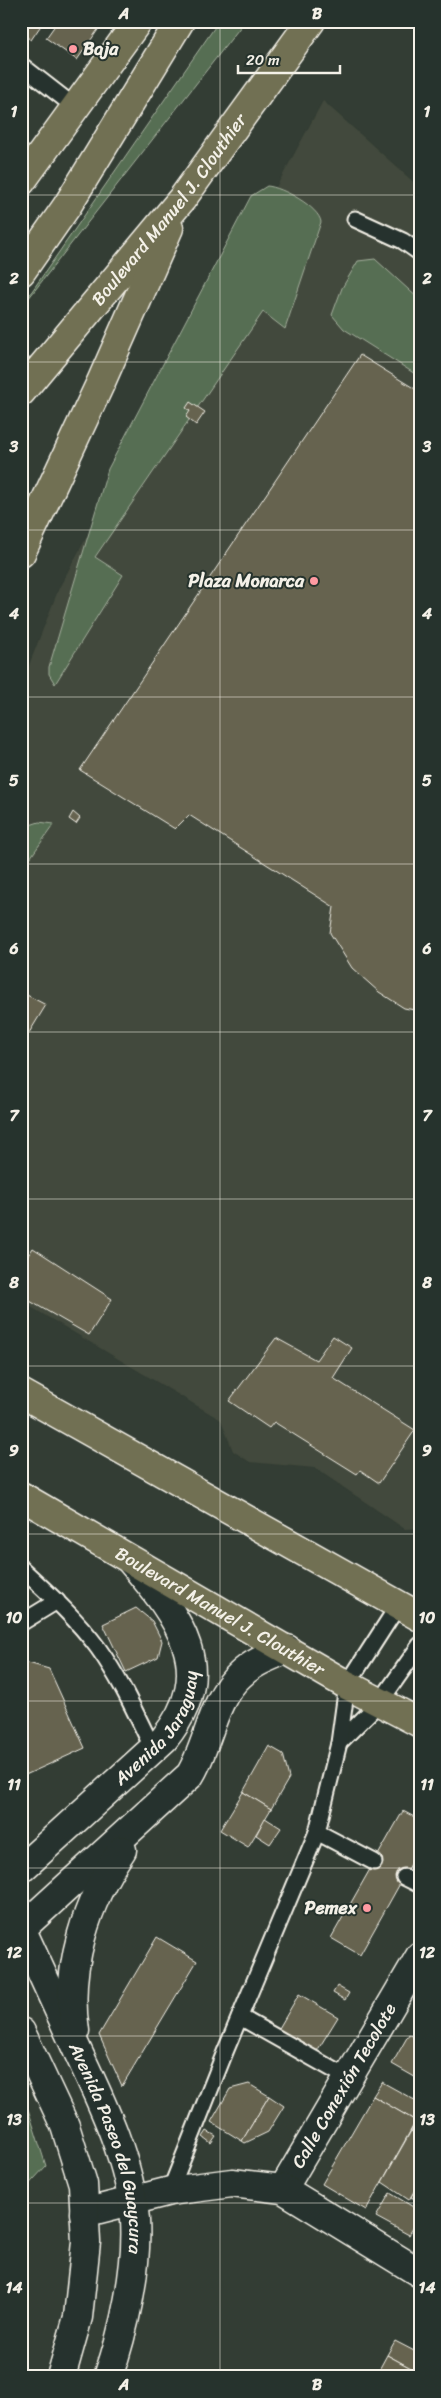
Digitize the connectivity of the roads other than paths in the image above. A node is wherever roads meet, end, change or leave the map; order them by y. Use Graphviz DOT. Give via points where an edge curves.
graph roads {
  1 [pos="138,21"];
  2 [pos="180,21"];
  3 [pos="311,21"];
  4 [pos="21,65"];
  5 [pos="75,108"];
  6 [pos="21,182"];
  7 [pos="182,199"];
  8 [pos="355,219"];
  9 [pos="420,252"];
  10 [pos="21,272"];
  11 [pos="21,392"];
  12 [pos="21,552"];
  13 [pos="21,1393"];
  14 [pos="22,1498"];
  15 [pos="130,1560"];
  16 [pos="21,1568"];
  17 [pos="57,1601"];
  18 [pos="410,1611"];
  19 [pos="21,1623"];
  20 [pos="420,1645"];
  21 [pos="288,1649"];
  22 [pos="347,1684"];
  23 [pos="380,1702"];
  24 [pos="184,1705"];
  25 [pos="215,1718"];
  26 [pos="420,1723"];
  27 [pos="339,1743"];
  28 [pos="153,1749"];
  29 [pos="154,1808"];
  30 [pos="317,1832"];
  31 [pos="374,1862"];
  32 [pos="21,1869"];
  33 [pos="404,1877"];
  34 [pos="420,1885"];
  35 [pos="21,1929"];
  36 [pos="420,1956"];
  37 [pos="240,2017"];
  38 [pos="21,2032"];
  39 [pos="21,2050"];
  40 [pos="79,2052"];
  41 [pos="40,2072"];
  42 [pos="348,2078"];
  43 [pos="283,2189"];
  44 [pos="170,2191"];
  45 [pos="131,2201"];
  46 [pos="84,2213"];
  47 [pos="420,2273"];
  48 [pos="61,2377"];
  49 [pos="108,2377"];
  1 -- 5 [label="main road"];
  2 -- 10 [label="main road" via="67,206"];
  3 -- 7 [label="main road, Boulevard Manuel J. Clouthier"];
  4 -- 5 [label="lane"];
  5 -- 6 [label="main road"];
  7 -- 11 [label="main road, Boulevard Manuel J. Clouthier"];
  7 -- 12 [label="main road"];
  8 -- 9 [label="lane"];
  13 -- 18 [label="main road"];
  14 -- 15 [label="main road, Boulevard Manuel J. Clouthier"];
  15 -- 21 [label="main road, Boulevard Manuel J. Clouthier"];
  15 -- 24 [label="main road, Avenida Jaraguay" via="162,1597 186,1639 191,1668"];
  16 -- 17 [label="lane"];
  17 -- 19 [label="lane"];
  17 -- 28 [label="lane" via="97,1647 126,1692"];
  18 -- 22 [label="lane"];
  20 -- 23 [label="lane"];
  21 -- 22 [label="main road, Boulevard Manuel J. Clouthier"];
  21 -- 25 [label="main road" via="257,1662 240,1675 227,1690"];
  22 -- 23 [label="main road, Boulevard Manuel J. Clouthier"];
  22 -- 27 [label="lane"];
  23 -- 26 [label="main road, Boulevard Manuel J. Clouthier"];
  23 -- 27 [label="lane"];
  24 -- 25 [label="main road"];
  24 -- 28 [label="main road, Avenida Jaraguay" via="177,1722"];
  25 -- 29 [label="main road" via="190,1775"];
  27 -- 30 [label="lane"];
  28 -- 32 [label="main road, Avenida Jaraguay"];
  29 -- 35 [label="main road"];
  29 -- 40 [label="main road" via="114,1860 91,1906 78,1951 73,1986 72,2014"];
  30 -- 31 [label="lane"];
  30 -- 37 [label="lane"];
  33 -- 34 [label="lane"];
  35 -- 40 [label="main road, Avenida Paseo del Guaycura"];
  36 -- 42 [label="main road, Calle Conexión Tecolote"];
  37 -- 42 [label="lane"];
  37 -- 44 [label="lane"];
  38 -- 41 [label="main road, Avenida Paseo del Guaycura"];
  39 -- 41 [label="main road"];
  40 -- 45 [label="main road, Avenida Paseo del Guaycura" via="106,2111 124,2163"];
  41 -- 46 [label="main road, Avenida Paseo del Guaycura" via="65,2126 83,2184"];
  42 -- 43 [label="main road, Calle Conexión Tecolote"];
  43 -- 44 [label="main road" via="232,2183"];
  43 -- 47 [label="main road"];
  44 -- 45 [label="main road"];
  45 -- 46 [label="main road"];
  45 -- 49 [label="main road, Avenida Paseo del Guaycura" via="135,2220 134,2258 118,2348"];
  46 -- 48 [label="main road, Avenida Paseo del Guaycura" via="86,2242 78,2317"];
}
